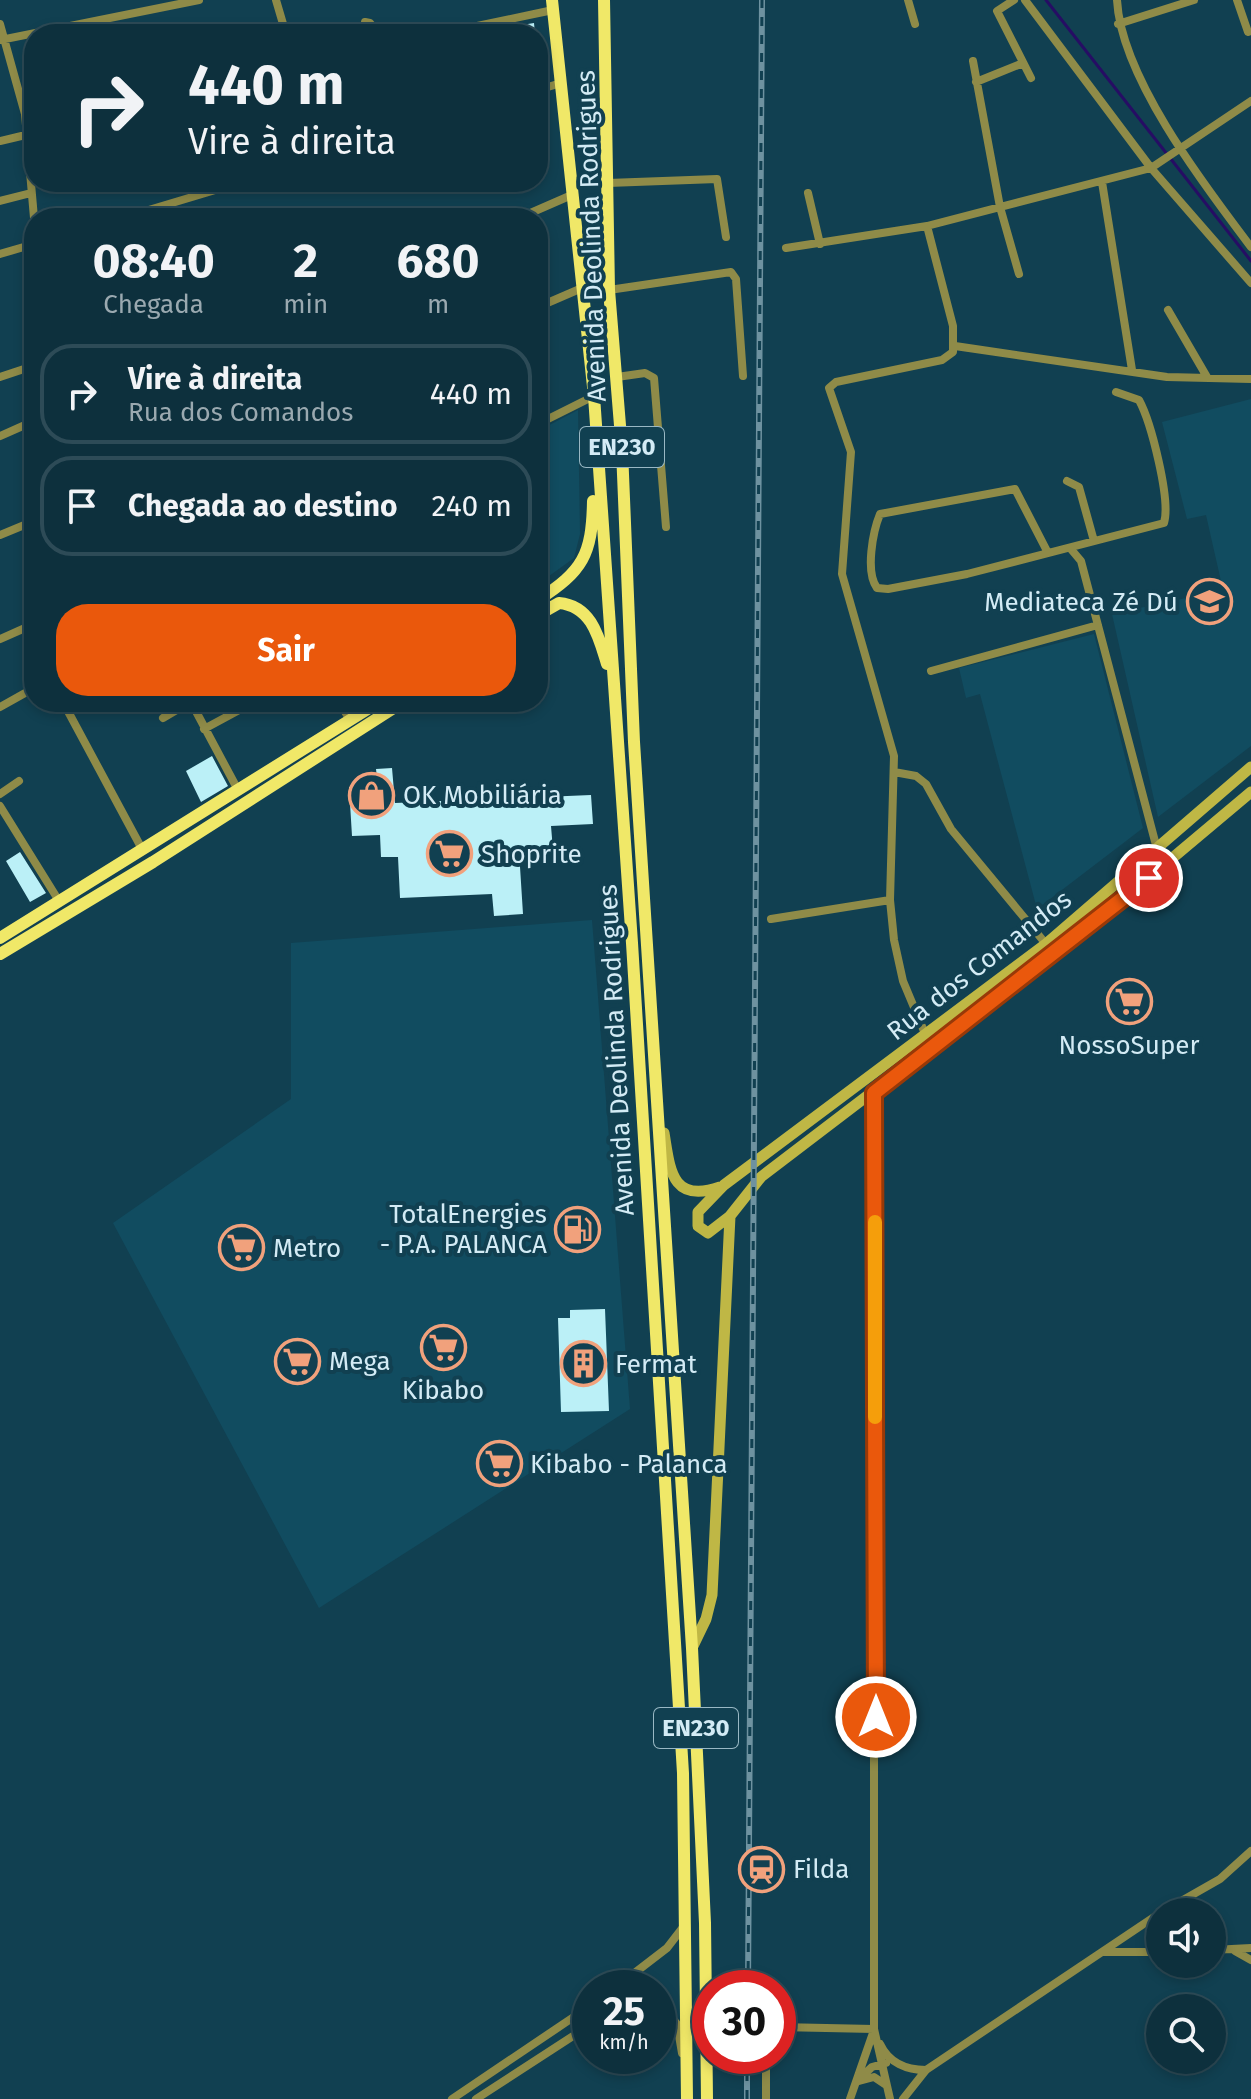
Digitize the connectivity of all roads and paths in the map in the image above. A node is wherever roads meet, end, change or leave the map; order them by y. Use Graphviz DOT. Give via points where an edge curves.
graph roads {
  1 [pos="199,0"];
  2 [pos="276,0"];
  3 [pos="564,0"];
  4 [pos="597,0"];
  5 [pos="604,0"];
  6 [pos="908,0"];
  7 [pos="1014,0"];
  8 [pos="1025,0"];
  9 [pos="1117,0"];
  10 [pos="1237,0"];
  11 [pos="1187,1"];
  12 [pos="553,10"];
  13 [pos="605,16"];
  14 [pos="365,22"];
  15 [pos="0,24"];
  16 [pos="78,24"];
  17 [pos="283,24"];
  18 [pos="371,24"];
  19 [pos="486,24"];
  20 [pos="915,24"];
  21 [pos="1118,24"];
  22 [pos="1248,32"];
  23 [pos="24,35"];
  24 [pos="2,39"];
  25 [pos="973,61"];
  26 [pos="1023,63"];
  27 [pos="1031,78"];
  28 [pos="976,82"];
  29 [pos="561,83"];
  30 [pos="548,87"];
  31 [pos="1251,101"];
  32 [pos="24,111"];
  33 [pos="24,136"];
  34 [pos="0,141"];
  35 [pos="1178,149"];
  36 [pos="1151,168"];
  37 [pos="1102,182"];
  38 [pos="608,183"];
  39 [pos="209,192"];
  40 [pos="31,193"];
  41 [pos="574,193"];
  42 [pos="808,193"];
  43 [pos="0,201"];
  44 [pos="1000,207"];
  45 [pos="33,208"];
  46 [pos="155,208"];
  47 [pos="541,208"];
  48 [pos="927,226"];
  49 [pos="726,237"];
  50 [pos="820,244"];
  51 [pos="24,247"];
  52 [pos="1251,247"];
  53 [pos="786,248"];
  54 [pos="0,254"];
  55 [pos="1019,274"];
  56 [pos="1251,283"];
  57 [pos="582,288"];
  58 [pos="609,290"];
  59 [pos="548,303"];
  60 [pos="1168,310"];
  61 [pos="955,346"];
  62 [pos="24,369"];
  63 [pos="1132,370"];
  64 [pos="743,376"];
  65 [pos="0,377"];
  66 [pos="617,377"];
  67 [pos="1207,377"];
  68 [pos="1251,379"];
  69 [pos="1116,392"];
  70 [pos="594,396"];
  71 [pos="548,419"];
  72 [pos="24,425"];
  73 [pos="0,436"];
  74 [pos="660,449"];
  75 [pos="622,450"];
  76 [pos="596,454"];
  77 [pos="1067,481"];
  78 [pos="24,525"];
  79 [pos="666,527"];
  80 [pos="0,535"];
  81 [pos="1090,542"];
  82 [pos="1070,548"];
  83 [pos="1048,553"];
  84 [pos="1081,561"];
  85 [pos="548,593"];
  86 [pos="548,609"];
  87 [pos="1098,625"];
  88 [pos="24,628"];
  89 [pos="0,639"];
  90 [pos="931,671"];
  91 [pos="613,684"];
  92 [pos="24,694"];
  93 [pos="0,707"];
  94 [pos="68,712"];
  95 [pos="174,712"];
  96 [pos="196,712"];
  97 [pos="235,712"];
  98 [pos="345,712"];
  99 [pos="363,712"];
  100 [pos="387,712"];
  101 [pos="163,718"];
  102 [pos="350,720"];
  103 [pos="204,729"];
  104 [pos="1251,767"];
  105 [pos="894,772"];
  106 [pos="19,781"];
  107 [pos="238,790"];
  108 [pos="1251,792"];
  109 [pos="0,794"];
  110 [pos="0,806"];
  111 [pos="142,849"];
  112 [pos="1157,849"];
  113 [pos="890,900"];
  114 [pos="59,901"];
  115 [pos="771,919"];
  116 [pos="0,938"];
  117 [pos="1046,944"];
  118 [pos="0,954"];
  119 [pos="926,1036"];
  120 [pos="874,1093"];
  121 [pos="658,1100"];
  122 [pos="724,1185"];
  123 [pos="730,1216"];
  124 [pos="692,1648"];
  125 [pos="1251,1851"];
  126 [pos="1186,1898"];
  127 [pos="687,1922"];
  128 [pos="1146,1922"];
  129 [pos="1251,1948"];
  130 [pos="1226,1951"];
  131 [pos="1234,1951"];
  132 [pos="1103,1952"];
  133 [pos="1146,1952"];
  134 [pos="1251,1960"];
  135 [pos="638,1970"];
  136 [pos="572,2019"];
  137 [pos="676,2023"];
  138 [pos="796,2027"];
  139 [pos="874,2029"];
  140 [pos="572,2037"];
  141 [pos="882,2063"];
  142 [pos="896,2063"];
  143 [pos="926,2070"];
  144 [pos="766,2074"];
  145 [pos="855,2084"];
  146 [pos="687,2097"];
  147 [pos="890,2097"];
  148 [pos="850,2098"];
  149 [pos="452,2099"];
  150 [pos="476,2099"];
  151 [pos="707,2099"];
  152 [pos="766,2099"];
  153 [pos="903,2099"];
  1 -- 16 [label="street"];
  2 -- 17 [label="street"];
  3 -- 12 [label="highway"];
  4 -- 13 [label="highway"];
  5 -- 13 [label="highway, Avenida Deolinda Rodrigues / EN230"];
  6 -- 20 [label="street"];
  7 -- 26 [label="street" via="997,11"];
  8 -- 36 [label="street"];
  9 -- 21 [label="street"];
  10 -- 22 [label="street"];
  11 -- 21 [label="street"];
  12 -- 19 [label="street"];
  12 -- 29 [label="highway, Avenida Deolinda Rodrigues / EN230"];
  13 -- 38 [label="highway, Avenida Deolinda Rodrigues / EN230"];
  14 -- 18 [label="street"];
  15 -- 24 [label="street"];
  21 -- 35 [label="street" via="1129,58"];
  23 -- 24 [label="street"];
  24 -- 32 [label="street"];
  25 -- 28 [label="street"];
  26 -- 27 [label="street"];
  26 -- 28 [label="street"];
  28 -- 44 [label="street"];
  29 -- 30 [label="street"];
  29 -- 41 [label="highway, Avenida Deolinda Rodrigues / EN230"];
  31 -- 35 [label="street"];
  33 -- 34 [label="street"];
  35 -- 36 [label="street"];
  35 -- 52 [label="street"];
  36 -- 37 [label="street"];
  36 -- 56 [label="street"];
  37 -- 44 [label="street"];
  37 -- 63 [label="street"];
  38 -- 49 [label="street" via="717,179"];
  38 -- 58 [label="highway, Avenida Deolinda Rodrigues / EN230"];
  39 -- 46 [label="street"];
  40 -- 43 [label="street"];
  40 -- 45 [label="street"];
  41 -- 47 [label="street"];
  41 -- 57 [label="highway, Avenida Deolinda Rodrigues / EN230"];
  42 -- 50 [label="street"];
  44 -- 48 [label="street"];
  44 -- 55 [label="street"];
  48 -- 50 [label="street"];
  48 -- 61 [label="street"];
  50 -- 53 [label="street"];
  51 -- 54 [label="street"];
  57 -- 59 [label="street"];
  57 -- 70 [label="highway, Avenida Deolinda Rodrigues / EN230"];
  58 -- 64 [label="street" via="731,272 736,279"];
  58 -- 66 [label="highway, Avenida Deolinda Rodrigues / EN230"];
  60 -- 67 [label="street"];
  61 -- 63 [label="street"];
  61 -- 105 [label="street" via="942,360 836,382 829,388 852,460 842,574 891,741"];
  62 -- 65 [label="street"];
  63 -- 67 [label="street"];
  66 -- 74 [label="street" via="645,373 654,378"];
  66 -- 75 [label="highway, Avenida Deolinda Rodrigues / EN230"];
  67 -- 68 [label="street"];
  69 -- 81 [label="street" via="1139,400 1147,414 1166,520"];
  70 -- 71 [label="street"];
  70 -- 76 [label="highway, Avenida Deolinda Rodrigues / EN230"];
  72 -- 73 [label="street"];
  74 -- 75 [label="street"];
  74 -- 79 [label="street"];
  75 -- 121 [label="highway, Avenida Deolinda Rodrigues / EN230" via="634,742"];
  76 -- 85 [label="highway" via="586,556 570,578"];
  76 -- 91 [label="highway, Avenida Deolinda Rodrigues / EN230"];
  77 -- 81 [label="street" via="1079,487"];
  78 -- 80 [label="street"];
  81 -- 82 [label="street"];
  81 -- 84 [label="street"];
  82 -- 83 [label="street"];
  82 -- 84 [label="street"];
  83 -- 83 [label="street" via="1015,489 880,514 874,528 872,580 877,588 888,589"];
  84 -- 87 [label="street"];
  86 -- 91 [label="highway" via="559,603 583,612 597,632"];
  87 -- 90 [label="street"];
  87 -- 112 [label="street"];
  88 -- 89 [label="street"];
  91 -- 127 [label="highway, Avenida Deolinda Rodrigues / EN230" via="683,1773"];
  92 -- 93 [label="street"];
  94 -- 111 [label="street"];
  95 -- 101 [label="street"];
  96 -- 103 [label="street"];
  97 -- 103 [label="street"];
  98 -- 102 [label="street"];
  99 -- 102 [label="highway"];
  100 -- 118 [label="highway"];
  102 -- 107 [label="highway"];
  103 -- 107 [label="street"];
  104 -- 112 [label="main road, Rua dos Comandos"];
  105 -- 113 [label="street"];
  105 -- 117 [label="street" via="926,784 951,829"];
  106 -- 109 [label="street"];
  107 -- 111 [label="highway"];
  108 -- 120 [label="main road, Rua dos Comandos" via="1107,913"];
  110 -- 114 [label="street"];
  111 -- 114 [label="highway"];
  112 -- 117 [label="main road, Rua dos Comandos"];
  113 -- 115 [label="street"];
  113 -- 119 [label="street" via="898,963"];
  114 -- 116 [label="highway"];
  117 -- 119 [label="main road, Rua dos Comandos"];
  119 -- 122 [label="main road, Rua dos Comandos"];
  120 -- 123 [label="main road, Rua dos Comandos" via="756,1181"];
  120 -- 139 [label="street"];
  121 -- 122 [label="main road" via="676,1182 695,1191"];
  121 -- 124 [label="highway, Avenida Deolinda Rodrigues / EN230"];
  122 -- 123 [label="main road, Rua dos Comandos" via="695,1219 708,1233"];
  123 -- 124 [label="main road" via="712,1595"];
  124 -- 151 [label="highway, Avenida Deolinda Rodrigues / EN230"];
  125 -- 126 [label="street" via="1220,1879"];
  127 -- 135 [label="street" via="667,1948"];
  127 -- 146 [label="highway, Avenida Deolinda Rodrigues / EN230"];
  128 -- 132 [label="street"];
  129 -- 131 [label="street"];
  130 -- 131 [label="street"];
  131 -- 134 [label="street"];
  132 -- 133 [label="street"];
  132 -- 143 [label="street"];
  136 -- 149 [label="street"];
  137 -- 146 [label="street"];
  138 -- 139 [label="street"];
  139 -- 141 [label="street"];
  139 -- 142 [label="street" via="884,2052"];
  139 -- 145 [label="street"];
  140 -- 150 [label="street"];
  141 -- 142 [label="street"];
  141 -- 145 [label="street"];
  141 -- 147 [label="street"];
  142 -- 143 [label="street"];
  143 -- 153 [label="street"];
  144 -- 152 [label="street"];
  145 -- 147 [label="street" via="874,2077"];
  145 -- 148 [label="street"];
}
